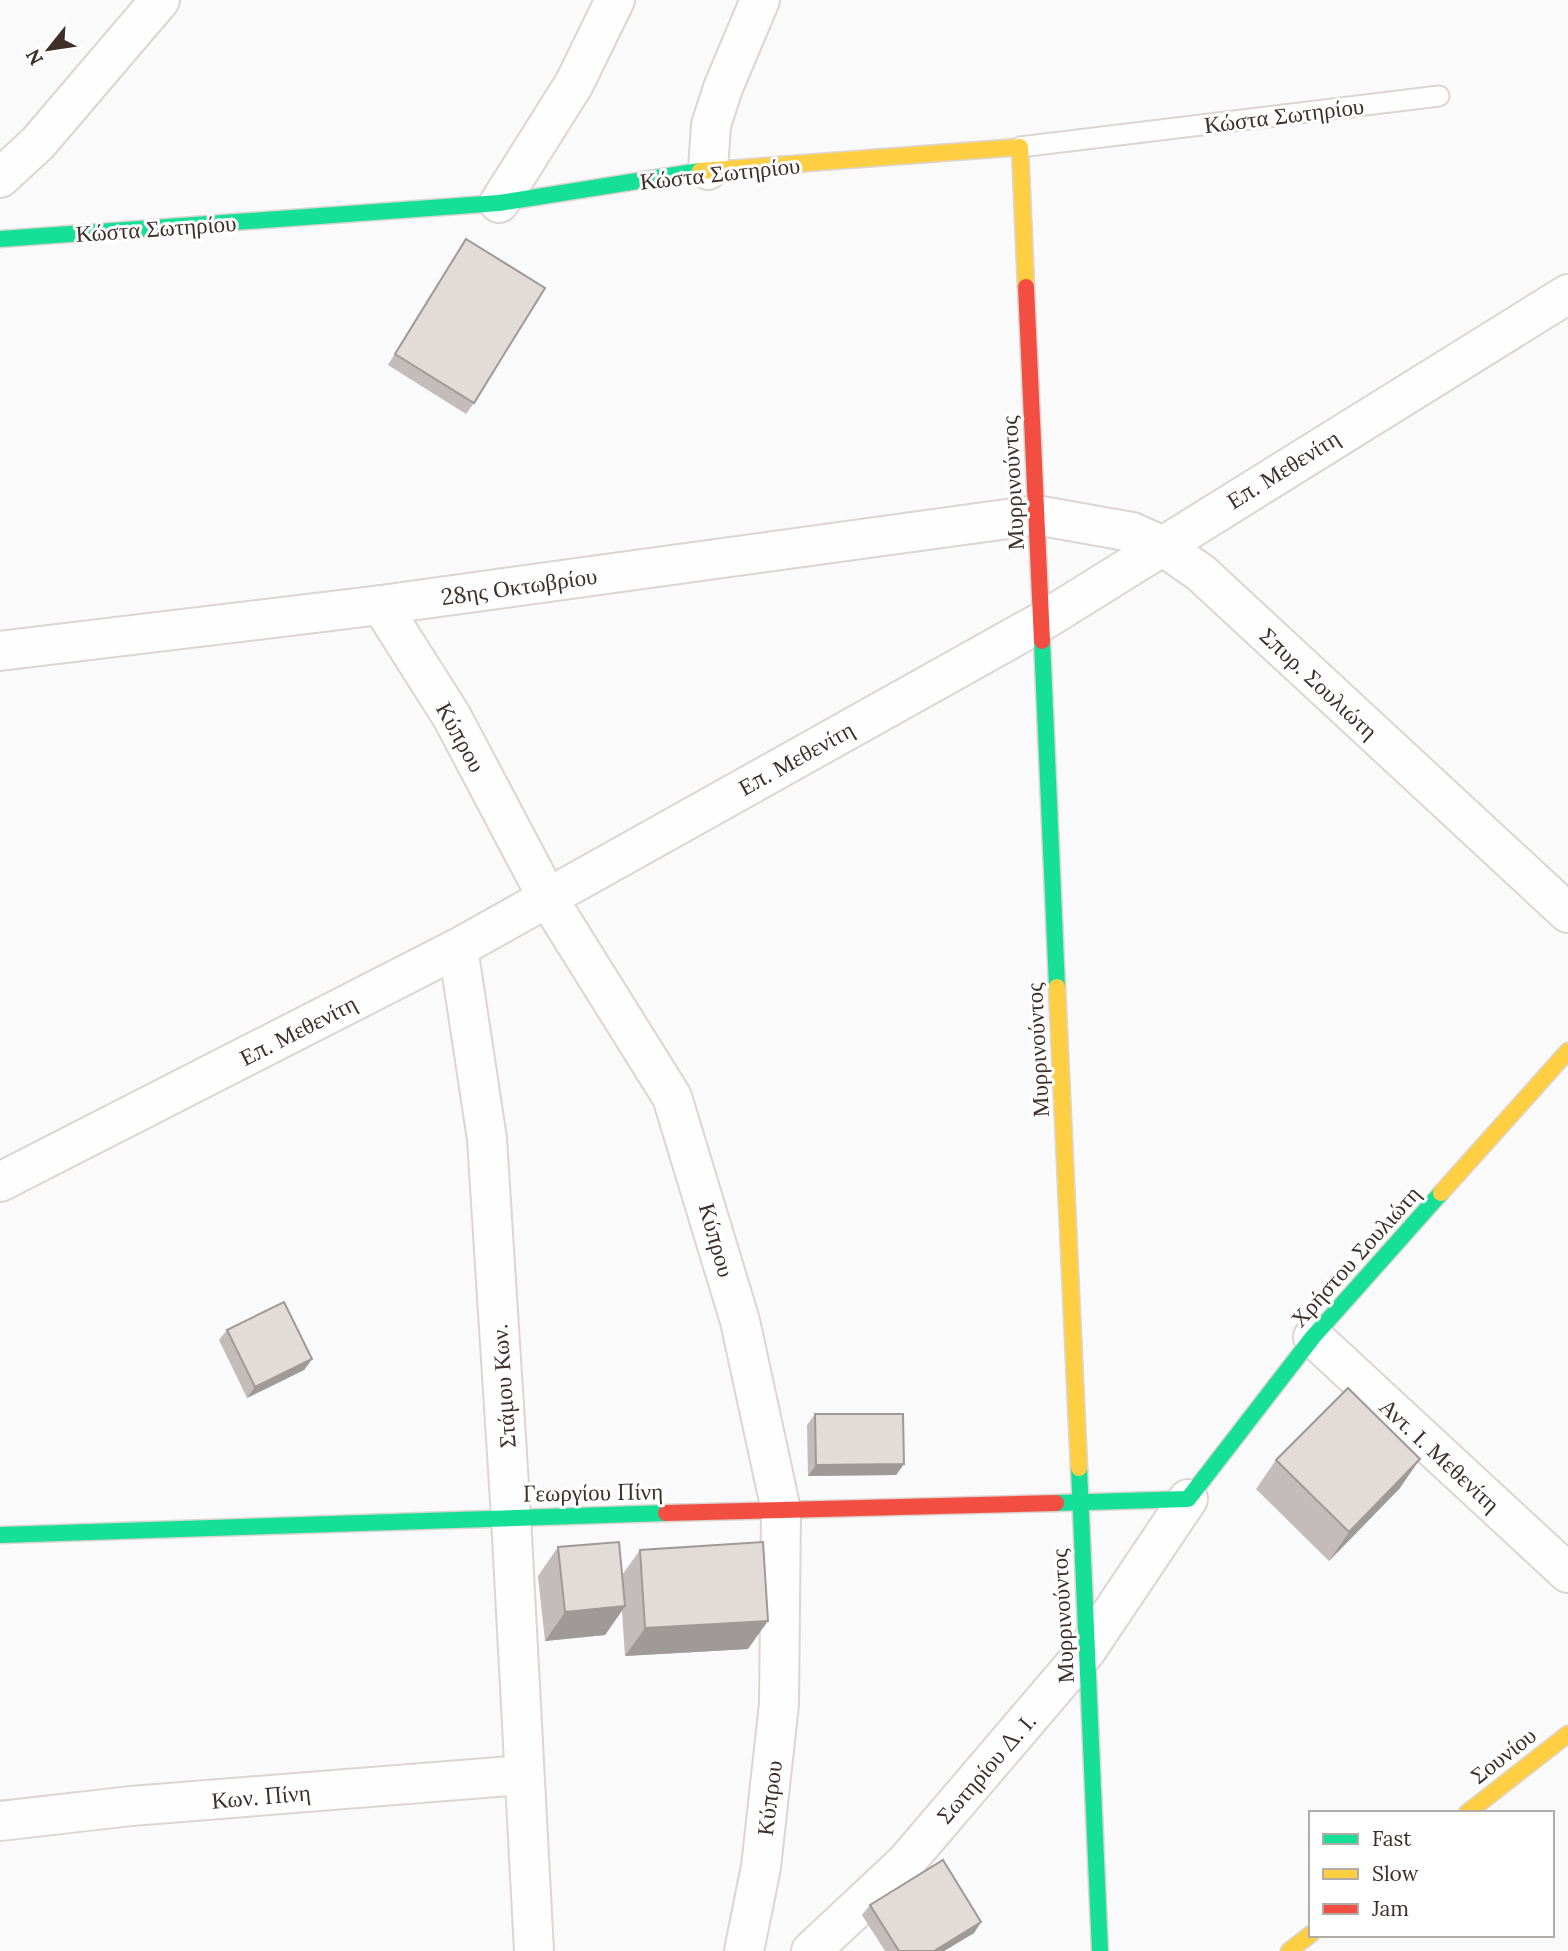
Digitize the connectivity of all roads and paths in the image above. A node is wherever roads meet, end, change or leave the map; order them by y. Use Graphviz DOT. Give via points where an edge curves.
graph roads {
  1 [pos="160,0"];
  2 [pos="615,0"];
  3 [pos="760,0"];
  4 [pos="1438,96"];
  5 [pos="1020,146"];
  6 [pos="708,170"];
  7 [pos="0,178"];
  8 [pos="499,203"];
  9 [pos="0,239"];
  10 [pos="1568,293"];
  11 [pos="1036,515"];
  12 [pos="1161,545"];
  13 [pos="381,605"];
  14 [pos="1041,622"];
  15 [pos="0,651"];
  16 [pos="547,897"];
  17 [pos="1568,914"];
  18 [pos="458,948"];
  19 [pos="1568,1051"];
  20 [pos="0,1182"];
  21 [pos="1313,1337"];
  22 [pos="1188,1499"];
  23 [pos="1080,1502"];
  24 [pos="781,1510"];
  25 [pos="511,1517"];
  26 [pos="0,1535"];
  27 [pos="1568,1573"];
  28 [pos="1086,1651"];
  29 [pos="1568,1734"];
  30 [pos="523,1775"];
  31 [pos="1470,1811"];
  32 [pos="0,1821"];
  33 [pos="1309,1936"];
  34 [pos="534,1951"];
  35 [pos="744,1951"];
  36 [pos="811,1951"];
  37 [pos="1100,1951"];
  38 [pos="1289,1951"];
  1 -- 7 [label="street"];
  2 -- 8 [label="street" via="574,84"];
  3 -- 6 [label="street" via="715,113"];
  4 -- 5 [label="lane, Κώστα Σωτηρίου"];
  5 -- 6 [label="street, Κώστα Σωτηρίου"];
  5 -- 11 [label="street, Μυρρινούντος"];
  6 -- 8 [label="street, Κώστα Σωτηρίου"];
  8 -- 9 [label="street, Κώστα Σωτηρίου"];
  10 -- 12 [label="street, Επ. Μεθενίτη"];
  11 -- 12 [label="street, Σπυρ. Σουλιώτη" via="1132,532"];
  11 -- 13 [label="street, 28ης Οκτωβρίου"];
  11 -- 14 [label="street, Μυρρινούντος"];
  12 -- 14 [label="street, Επ. Μεθενίτη"];
  12 -- 17 [label="street, Σπυρ. Σουλιώτη" via="1201,573"];
  13 -- 15 [label="street, 28ης Οκτωβρίου"];
  13 -- 16 [label="street, Κύπρου" via="452,717"];
  14 -- 16 [label="street, Επ. Μεθενίτη"];
  14 -- 23 [label="street, Μυρρινούντος"];
  16 -- 18 [label="street, Επ. Μεθενίτη"];
  16 -- 24 [label="street, Κύπρου" via="672,1097 740,1321"];
  18 -- 20 [label="street, Επ. Μεθενίτη"];
  18 -- 25 [label="street, Στάμου Κων." via="487,1139"];
  19 -- 21 [label="street, Χρήστου Σουλιώτη"];
  21 -- 22 [label="street, Χρήστου Σουλιώτη"];
  21 -- 27 [label="street, Αντ. Ι. Μεθενίτη"];
  22 -- 23 [label="street, Γεωργίου Πίνη"];
  22 -- 28 [label="street, Σωτηρίου Δ. Ι."];
  23 -- 24 [label="street, Γεωργίου Πίνη"];
  23 -- 28 [label="street, Μυρρινούντος"];
  24 -- 25 [label="street, Γεωργίου Πίνη"];
  24 -- 35 [label="street, Κύπρου" via="779,1704 761,1867"];
  25 -- 26 [label="street, Γεωργίου Πίνη"];
  25 -- 30 [label="street, Στάμου Κων."];
  28 -- 36 [label="street, Σωτηρίου Δ. Ι." via="906,1861"];
  28 -- 37 [label="street, Μυρρινούντος"];
  29 -- 31 [label="street, Σουνίου"];
  30 -- 32 [label="street, Κων. Πίνη"];
  30 -- 34 [label="street, Στάμου Κων."];
  33 -- 38 [label="street"];
}
